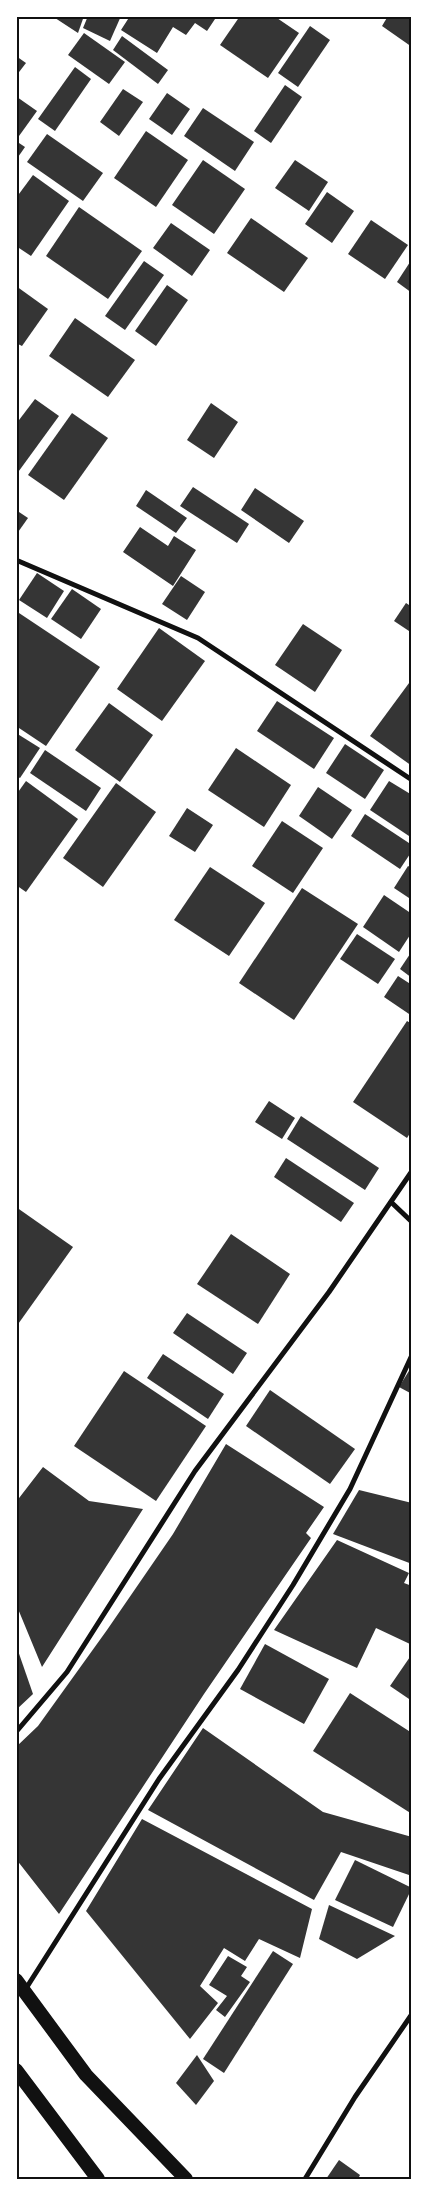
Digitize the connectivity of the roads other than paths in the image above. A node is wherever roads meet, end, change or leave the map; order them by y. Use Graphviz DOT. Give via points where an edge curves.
graph roads {
  1 [pos="16,560"];
  2 [pos="412,780"];
  3 [pos="412,1171"];
  4 [pos="392,1202"];
  5 [pos="412,1222"];
  6 [pos="412,1355"];
  7 [pos="16,1732"];
  8 [pos="20,1985"];
  9 [pos="412,2014"];
  10 [pos="16,2070"];
  11 [pos="98,2179"];
  12 [pos="186,2179"];
  13 [pos="305,2179"];
  1 -- 2 [label="street" via="198,638"];
  3 -- 4 [label="street"];
  4 -- 5 [label="street"];
  4 -- 7 [label="street" via="195,1471 67,1672"];
  6 -- 8 [label="street" via="350,1489 293,1586"];
  8 -- 12 [label="highway" via="86,2075"];
  9 -- 13 [label="street" via="355,2097"];
  10 -- 11 [label="highway"];
}
